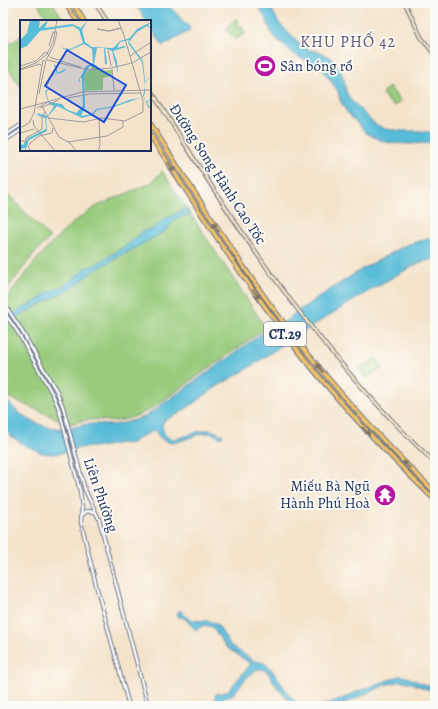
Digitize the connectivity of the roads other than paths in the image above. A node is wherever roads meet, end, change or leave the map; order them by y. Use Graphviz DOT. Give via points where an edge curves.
graph roads {
  1 [pos="65,3"];
  2 [pos="73,3"];
  3 [pos="95,3"];
  4 [pos="405,3"];
  5 [pos="76,20"];
  6 [pos="84,20"];
  7 [pos="106,20"];
  8 [pos="435,55"];
  9 [pos="151,91"];
  10 [pos="151,125"];
  11 [pos="20,126"];
  12 [pos="20,131"];
  13 [pos="3,137"];
  14 [pos="151,137"];
  15 [pos="3,142"];
  16 [pos="3,302"];
  17 [pos="3,311"];
  18 [pos="435,463"];
  19 [pos="435,492"];
  20 [pos="435,500"];
  21 [pos="96,513"];
  22 [pos="81,517"];
  23 [pos="129,706"];
  24 [pos="148,706"];
  1 -- 5 [label="highway"];
  2 -- 6 [label="highway"];
  3 -- 7 [label="main road"];
  4 -- 8 [label="main road" via="421,37"];
  9 -- 18 [label="main road, Đường Song Hành Cao Tốc" via="268,270 318,336 377,404"];
  19 -- 10 [label="highway, CT.29, one-way" via="372,429 297,340 238,259"];
  11 -- 13 [label="street"];
  12 -- 15 [label="street"];
  14 -- 20 [label="highway, CT.29, one-way" via="233,263 293,344 368,433"];
  16 -- 21 [label="street, Liên Phường" via="64,407 86,494"];
  17 -- 22 [label="street, Liên Phường" via="53,394 59,409 81,496"];
  21 -- 22 [label="street" via="88,510"];
  21 -- 24 [label="street, Liên Phường"];
  22 -- 23 [label="street, Liên Phường" via="96,585"];
}
